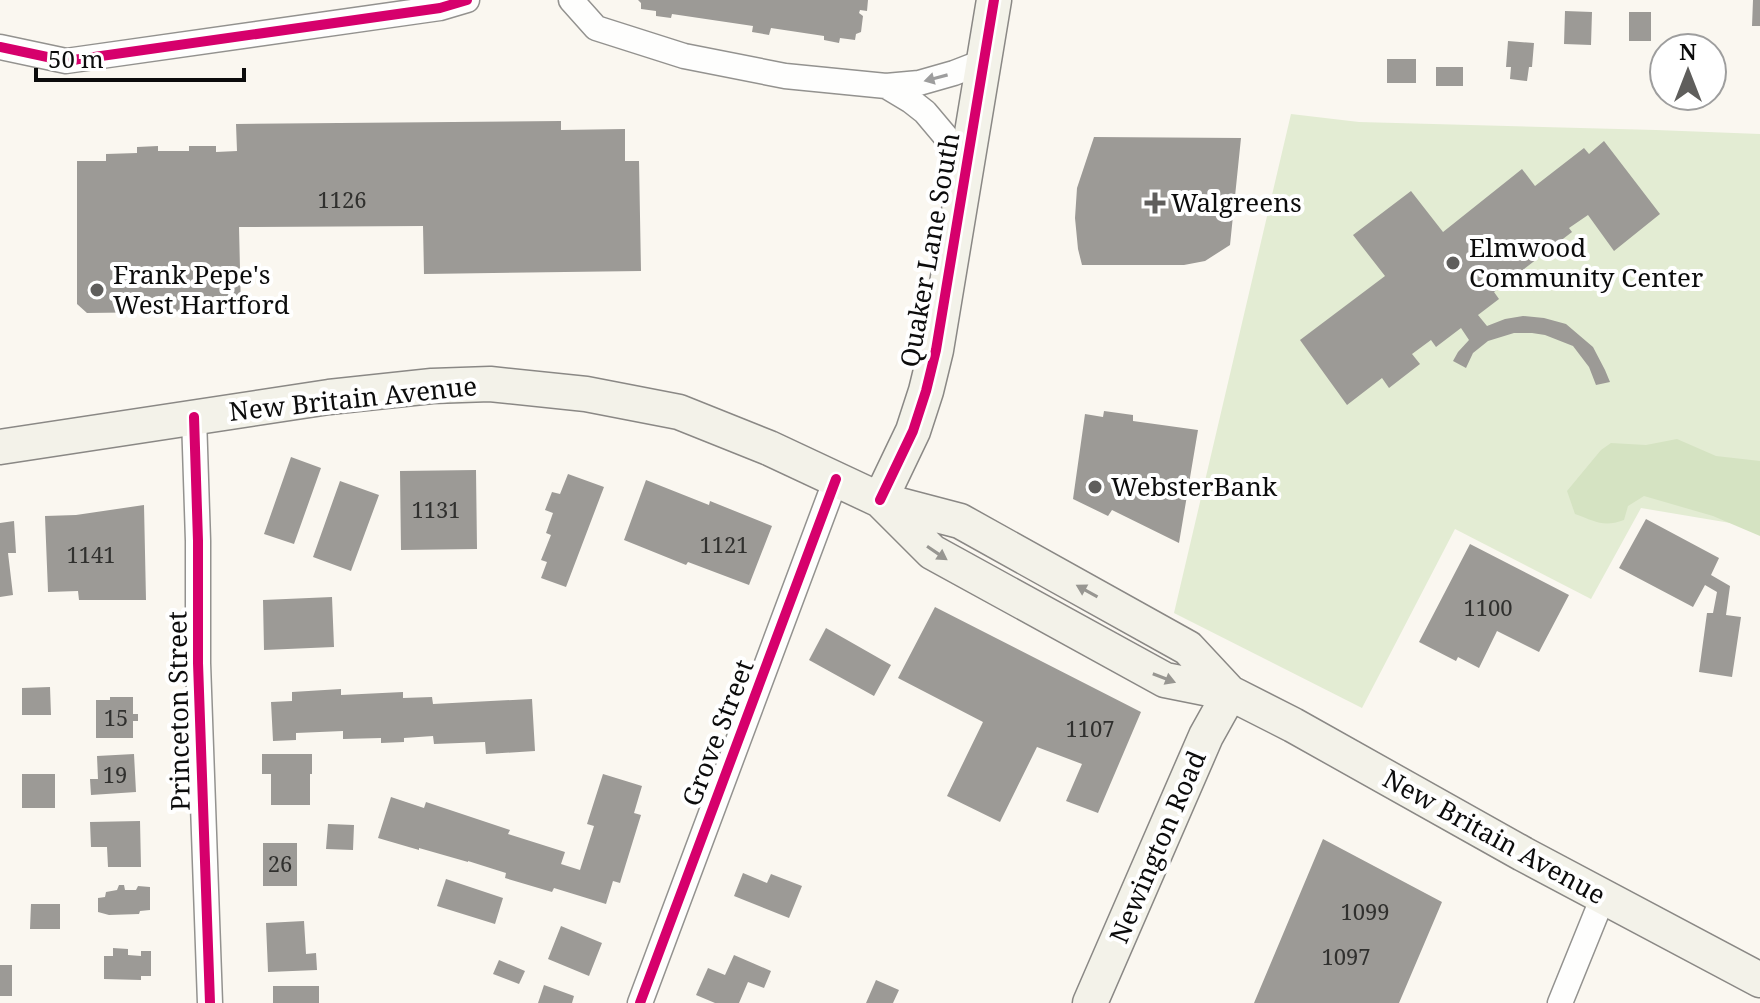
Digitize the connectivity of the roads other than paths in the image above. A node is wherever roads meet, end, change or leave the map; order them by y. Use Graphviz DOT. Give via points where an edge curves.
graph roads {
  1 [pos="467,0"];
  2 [pos="571,0"];
  3 [pos="994,0"];
  4 [pos="0,47"];
  5 [pos="985,61"];
  6 [pos="886,86"];
  7 [pos="968,163"];
  8 [pos="194,417"];
  9 [pos="0,447"];
  10 [pos="836,479"];
  11 [pos="880,500"];
  12 [pos="1230,693"];
  13 [pos="1603,897"];
  14 [pos="1760,980"];
  15 [pos="210,1003"];
  16 [pos="640,1003"];
  17 [pos="1090,1003"];
  18 [pos="1560,1003"];
  1 -- 4 [label="street" via="66,61"];
  2 -- 6 [label="street" via="596,28 684,56 785,76"];
  3 -- 5 [label="main road, Quaker Lane South"];
  5 -- 6 [label="street, one-way" via="919,83"];
  5 -- 7 [label="main road, Quaker Lane South"];
  6 -- 7 [label="street" via="925,112"];
  7 -- 11 [label="main road, Quaker Lane South" via="926,391"];
  8 -- 9 [label="main road, New Britain Avenue"];
  8 -- 10 [label="main road, New Britain Avenue" via="432,386 541,388 679,412"];
  8 -- 15 [label="street, Princeton Street"];
  10 -- 11 [label="main road, New Britain Avenue"];
  10 -- 16 [label="street, Grove Street"];
  11 -- 12 [label="main road, New Britain Avenue" via="960,521 1156,629 1188,648"];
  12 -- 13 [label="main road, New Britain Avenue"];
  12 -- 17 [label="main road, Newington Road" via="1206,736"];
  13 -- 14 [label="main road, New Britain Avenue"];
  13 -- 18 [label="street"];
}
